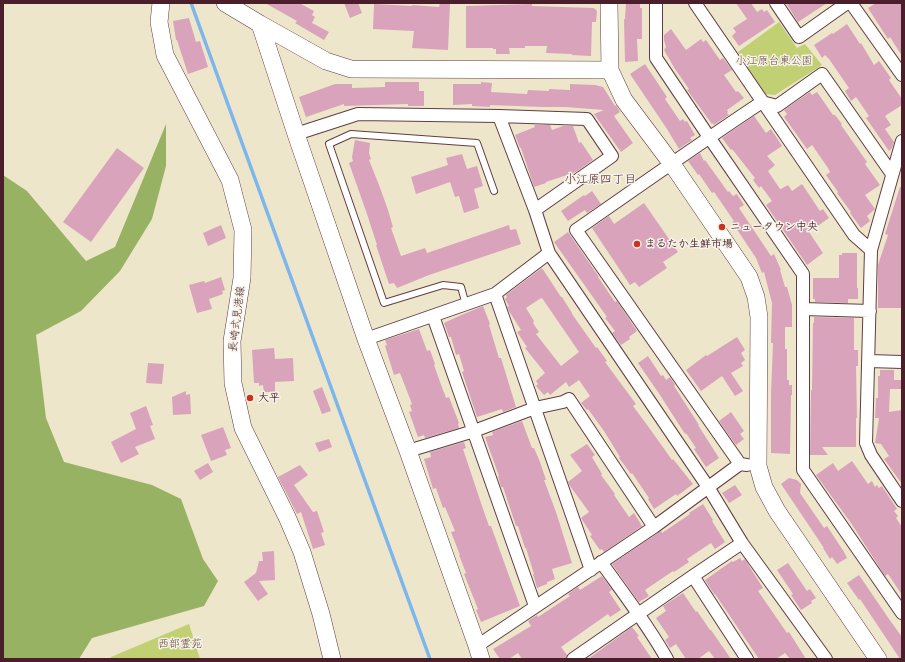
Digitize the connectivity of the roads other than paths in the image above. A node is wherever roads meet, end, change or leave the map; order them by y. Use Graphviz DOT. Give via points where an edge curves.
graph roads {
  1 [pos="161,3"];
  2 [pos="225,3"];
  3 [pos="610,3"];
  4 [pos="656,3"];
  5 [pos="695,3"];
  6 [pos="776,3"];
  7 [pos="854,5"];
  8 [pos="260,24"];
  9 [pos="610,70"];
  10 [pos="902,75"];
  11 [pos="762,102"];
  12 [pos="499,116"];
  13 [pos="296,134"];
  14 [pos="709,137"];
  15 [pos="902,141"];
  16 [pos="672,164"];
  17 [pos="892,174"];
  18 [pos="494,191"];
  19 [pos="535,210"];
  20 [pos="871,250"];
  21 [pos="549,253"];
  22 [pos="495,294"];
  23 [pos="466,305"];
  24 [pos="803,309"];
  25 [pos="870,311"];
  26 [pos="433,316"];
  27 [pos="366,339"];
  28 [pos="869,361"];
  29 [pos="902,362"];
  30 [pos="535,408"];
  31 [pos="474,431"];
  32 [pos="408,451"];
  33 [pos="740,464"];
  34 [pos="758,466"];
  35 [pos="708,487"];
  36 [pos="902,501"];
  37 [pos="654,527"];
  38 [pos="742,543"];
  39 [pos="601,562"];
  40 [pos="591,570"];
  41 [pos="693,576"];
  42 [pos="535,606"];
  43 [pos="902,613"];
  44 [pos="639,614"];
  45 [pos="479,652"];
  46 [pos="332,659"];
  47 [pos="573,659"];
  48 [pos="667,659"];
  49 [pos="747,659"];
  50 [pos="826,659"];
  51 [pos="878,659"];
  1 -- 46 [label="street, 長崎式見港線" via="159,22 165,55 230,180 243,230 242,278 232,341 233,382 243,428 302,552"];
  2 -- 8 [label="street"];
  3 -- 9 [label="street"];
  4 -- 14 [label="street" via="656,58"];
  5 -- 11 [label="street"];
  6 -- 7 [label="street" via="799,37"];
  7 -- 10 [label="street"];
  8 -- 9 [label="street" via="326,61 351,69"];
  8 -- 13 [label="street"];
  9 -- 16 [label="street" via="624,100"];
  11 -- 14 [label="street"];
  11 -- 17 [label="street" via="777,106 822,74"];
  11 -- 20 [label="street" via="854,235"];
  12 -- 13 [label="street" via="358,114"];
  12 -- 19 [label="street"];
  12 -- 19 [label="street" via="587,119 612,156"];
  13 -- 27 [label="street"];
  14 -- 16 [label="street"];
  14 -- 24 [label="street" via="803,274"];
  15 -- 17 [label="street"];
  16 -- 33 [label="street" via="576,230"];
  16 -- 34 [label="street" via="749,277 756,297 759,317"];
  17 -- 20 [label="street"];
  18 -- 23 [label="lane" via="477,143 351,134 328,144 384,303 443,285 461,287"];
  19 -- 21 [label="street"];
  20 -- 25 [label="street"];
  21 -- 22 [label="street"];
  21 -- 35 [label="street"];
  22 -- 23 [label="street"];
  22 -- 30 [label="street"];
  23 -- 26 [label="street"];
  24 -- 25 [label="street"];
  24 -- 43 [label="street" via="803,470"];
  25 -- 28 [label="street"];
  26 -- 27 [label="street"];
  26 -- 31 [label="street"];
  27 -- 32 [label="street"];
  28 -- 29 [label="street"];
  28 -- 36 [label="street" via="866,443 871,455"];
  30 -- 31 [label="street"];
  30 -- 37 [label="street" via="569,399"];
  30 -- 40 [label="street"];
  31 -- 32 [label="street"];
  31 -- 42 [label="street"];
  32 -- 45 [label="street"];
  33 -- 34 [label="street"];
  33 -- 35 [label="street"];
  34 -- 51 [label="street" via="764,487 777,510"];
  35 -- 37 [label="street"];
  35 -- 38 [label="street"];
  37 -- 39 [label="street"];
  38 -- 41 [label="street"];
  38 -- 50 [label="street"];
  39 -- 40 [label="street"];
  39 -- 44 [label="street"];
  40 -- 42 [label="street"];
  41 -- 44 [label="street"];
  41 -- 49 [label="street"];
  42 -- 45 [label="street"];
  44 -- 47 [label="street"];
  44 -- 48 [label="street"];
}
